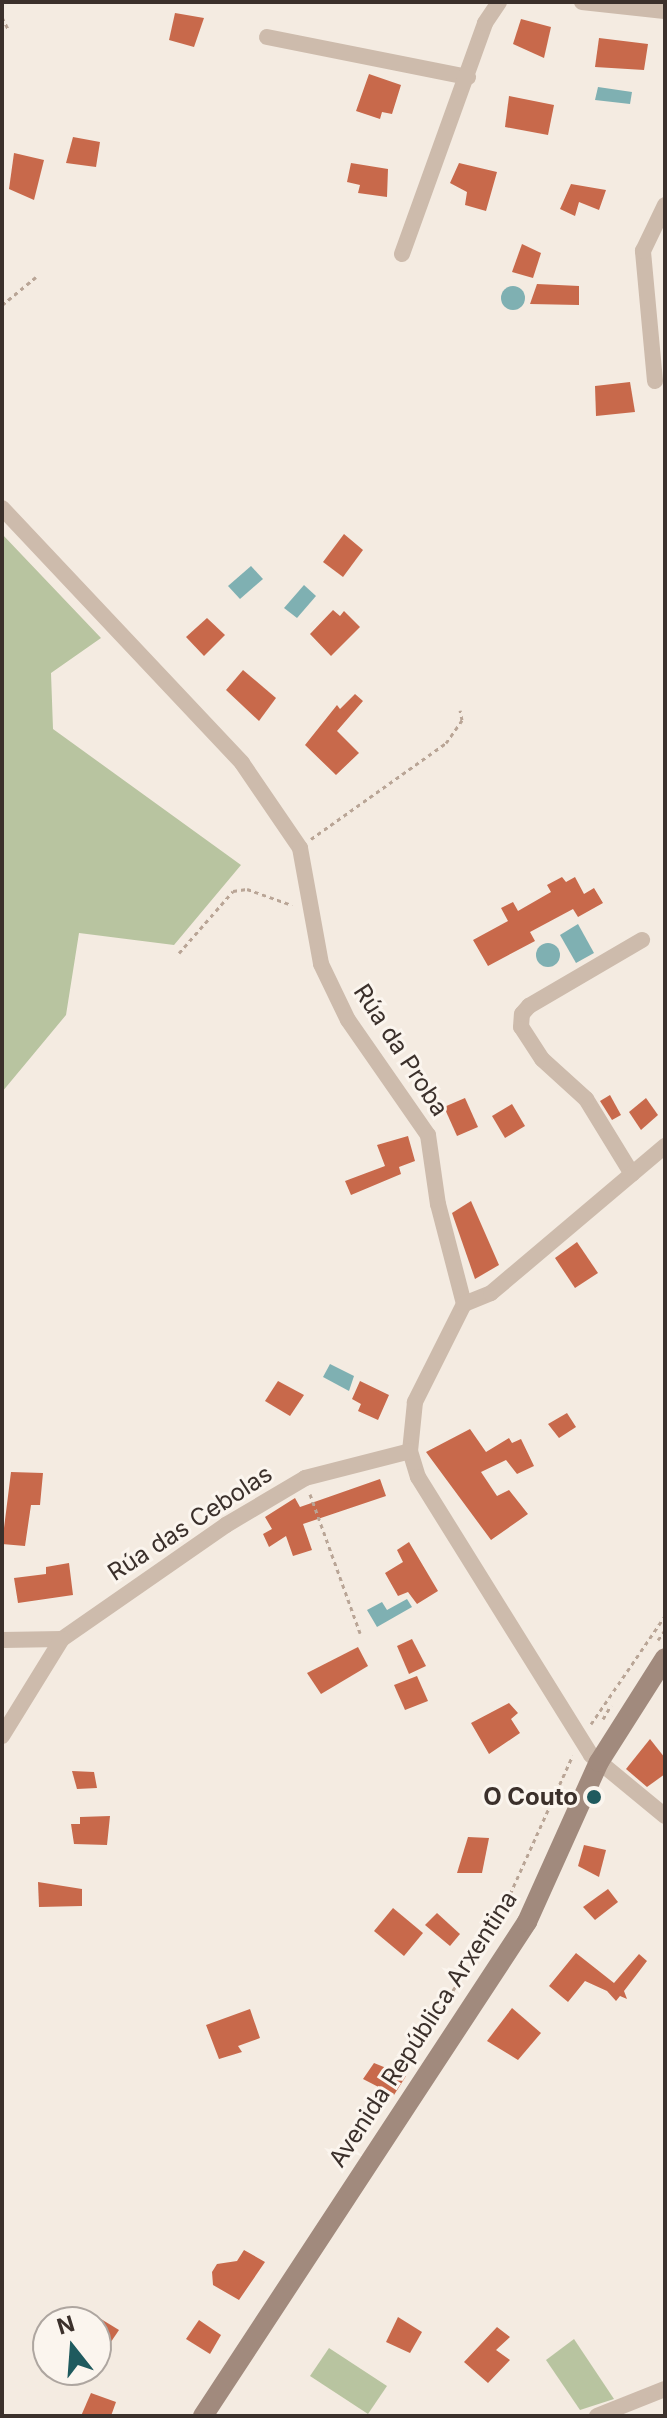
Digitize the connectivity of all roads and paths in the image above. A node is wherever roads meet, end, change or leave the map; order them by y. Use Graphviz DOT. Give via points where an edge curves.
graph roads {
  1 [pos="499,2"];
  2 [pos="582,2"];
  3 [pos="665,11"];
  4 [pos="2,17"];
  5 [pos="8,29"];
  6 [pos="267,37"];
  7 [pos="468,77"];
  8 [pos="665,205"];
  9 [pos="402,254"];
  10 [pos="36,277"];
  11 [pos="2,305"];
  12 [pos="655,381"];
  13 [pos="2,508"];
  14 [pos="460,710"];
  15 [pos="300,848"];
  16 [pos="311,910"];
  17 [pos="642,940"];
  18 [pos="179,953"];
  19 [pos="665,1146"];
  20 [pos="632,1174"];
  21 [pos="464,1304"];
  22 [pos="410,1451"];
  23 [pos="305,1478"];
  24 [pos="665,1616"];
  25 [pos="360,1633"];
  26 [pos="62,1639"];
  27 [pos="2,1640"];
  28 [pos="665,1658"];
  29 [pos="2,1736"];
  30 [pos="581,1738"];
  31 [pos="599,1762"];
  32 [pos="665,1816"];
  33 [pos="421,2051"];
  34 [pos="665,2389"];
  35 [pos="203,2416"];
  36 [pos="597,2416"];
  1 -- 7 [label="street" via="485,23"];
  2 -- 3 [label="street"];
  4 -- 5 [label="path"];
  6 -- 7 [label="street"];
  7 -- 9 [label="street"];
  8 -- 12 [label="street" via="643,251"];
  10 -- 11 [label="path"];
  13 -- 15 [label="street, Rúa da Proba" via="242,763"];
  14 -- 15 [label="path" via="462,720 446,743"];
  15 -- 16 [label="street, Rúa da Proba"];
  16 -- 18 [label="path" via="247,889 233,891"];
  16 -- 21 [label="street, Rúa da Proba" via="321,964 348,1020 428,1135 438,1204"];
  17 -- 20 [label="street" via="529,1006 521,1027 542,1059 586,1099"];
  19 -- 20 [label="street"];
  20 -- 21 [label="street" via="491,1293"];
  21 -- 22 [label="street" via="415,1402"];
  22 -- 23 [label="street, Rúa das Cebolas"];
  22 -- 30 [label="street" via="418,1477"];
  23 -- 25 [label="path"];
  23 -- 26 [label="street, Rúa das Cebolas"];
  24 -- 30 [label="path"];
  26 -- 27 [label="street"];
  26 -- 29 [label="street"];
  28 -- 31 [label="main road, Avenida República Arxentina"];
  30 -- 31 [label="street"];
  30 -- 33 [label="path" via="511,1896 418,2044"];
  31 -- 32 [label="street"];
  31 -- 35 [label="main road, Avenida República Arxentina" via="527,1922"];
  34 -- 36 [label="street"];
}
